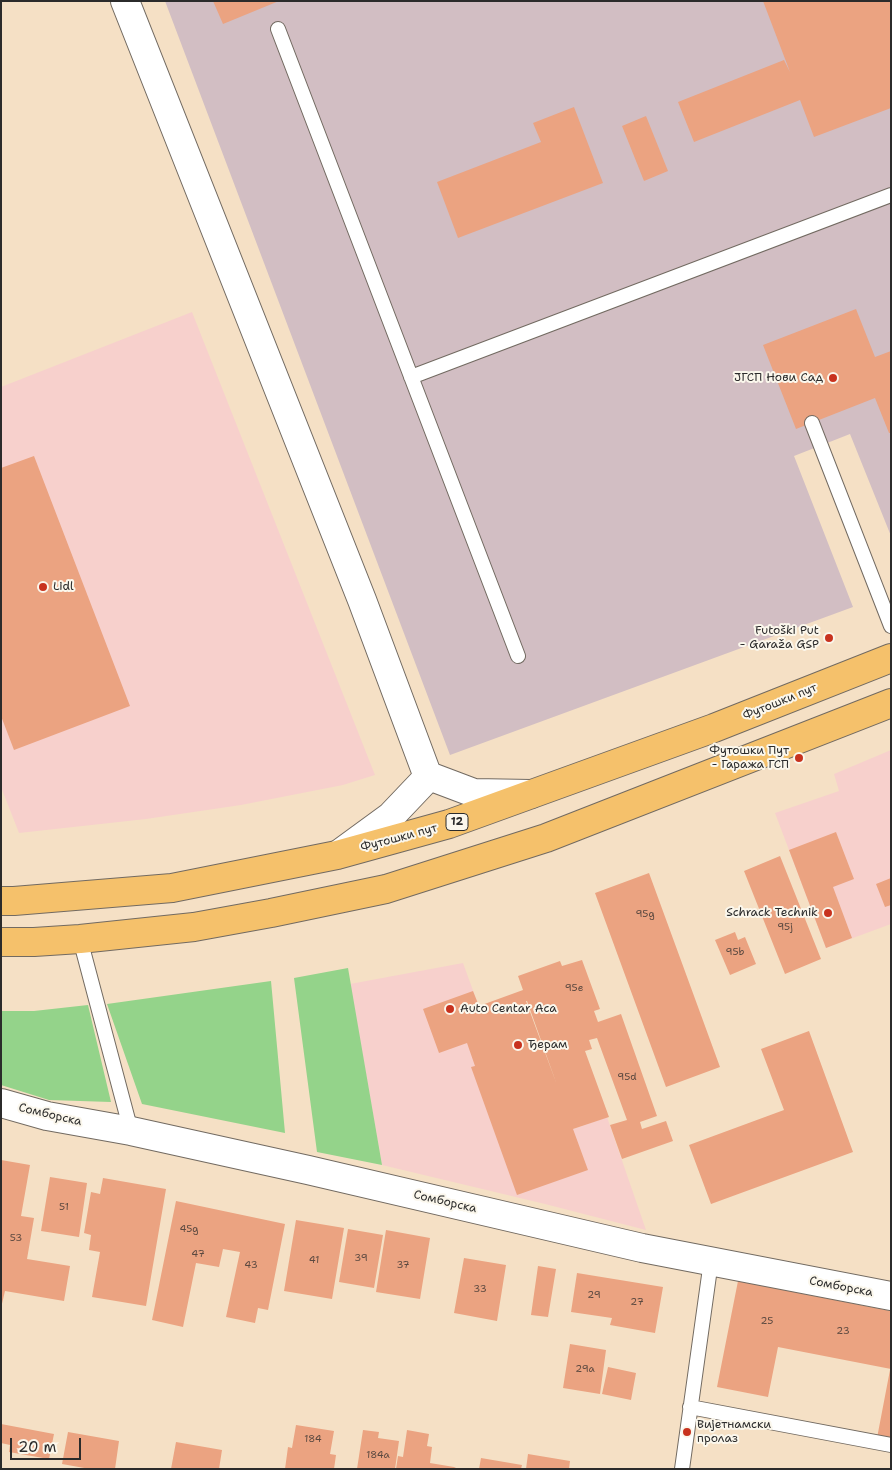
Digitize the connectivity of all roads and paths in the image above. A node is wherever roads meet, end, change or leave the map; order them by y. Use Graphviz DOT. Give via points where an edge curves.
graph roads {
  1 [pos="125,1"];
  2 [pos="278,29"];
  3 [pos="891,195"];
  4 [pos="411,378"];
  5 [pos="812,423"];
  6 [pos="891,626"];
  7 [pos="518,656"];
  8 [pos="891,658"];
  9 [pos="890,706"];
  10 [pos="429,776"];
  11 [pos="537,794"];
  12 [pos="337,855"];
  13 [pos="6,899"];
  14 [pos="80,939"];
  15 [pos="1,942"];
  16 [pos="1,1103"];
  17 [pos="131,1131"];
  18 [pos="710,1261"];
  19 [pos="891,1296"];
  20 [pos="690,1407"];
  21 [pos="891,1445"];
  22 [pos="682,1469"];
  1 -- 10 [label="street"];
  2 -- 4 [label="lane"];
  3 -- 4 [label="lane"];
  4 -- 7 [label="lane"];
  5 -- 6 [label="lane"];
  8 -- 11 [label="main road, Футошки пут / 12"];
  9 -- 14 [label="main road" via="716,770 546,838 386,889 194,926"];
  10 -- 11 [label="street" via="474,793"];
  10 -- 12 [label="street" via="390,816"];
  11 -- 12 [label="main road, Футошки пут / 12" via="449,824"];
  12 -- 13 [label="main road, Футошки пут / 12" via="172,888"];
  14 -- 15 [label="main road"];
  14 -- 17 [label="lane"];
  16 -- 17 [label="street, Сомборска" via="47,1116"];
  17 -- 18 [label="street, Сомборска"];
  18 -- 19 [label="street, Сомборска"];
  18 -- 20 [label="lane"];
  20 -- 21 [label="lane"];
  20 -- 22 [label="lane"];
}
